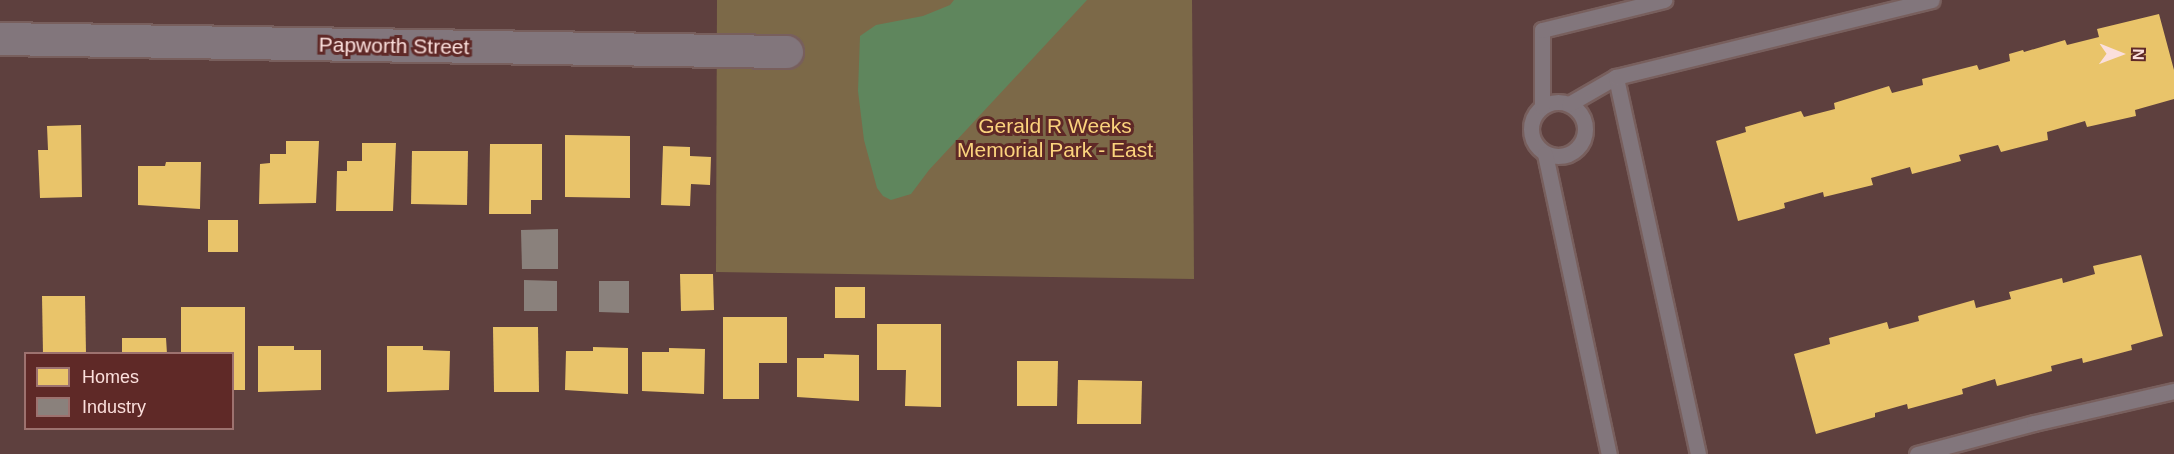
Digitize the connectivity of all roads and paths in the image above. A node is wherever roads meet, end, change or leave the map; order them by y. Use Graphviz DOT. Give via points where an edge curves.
graph roads {
  1 [pos="1664,0"];
  2 [pos="1932,0"];
  3 [pos="0,39"];
  4 [pos="787,52"];
  5 [pos="1616,77"];
  6 [pos="1569,104"];
  7 [pos="1542,106"];
  8 [pos="1545,154"];
  9 [pos="2174,391"];
  10 [pos="1609,454"];
  11 [pos="1698,454"];
  12 [pos="1917,454"];
  1 -- 7 [label="lane" via="1542,30"];
  2 -- 5 [label="lane"];
  3 -- 4 [label="street, Papworth Street"];
  5 -- 6 [label="lane"];
  5 -- 11 [label="lane"];
  6 -- 7 [label="lane"];
  6 -- 8 [label="lane" via="1580,114 1585,127 1582,141 1573,152"];
  7 -- 8 [label="lane" via="1533,117 1530,131"];
  8 -- 10 [label="lane"];
  9 -- 12 [label="lane"];
}
